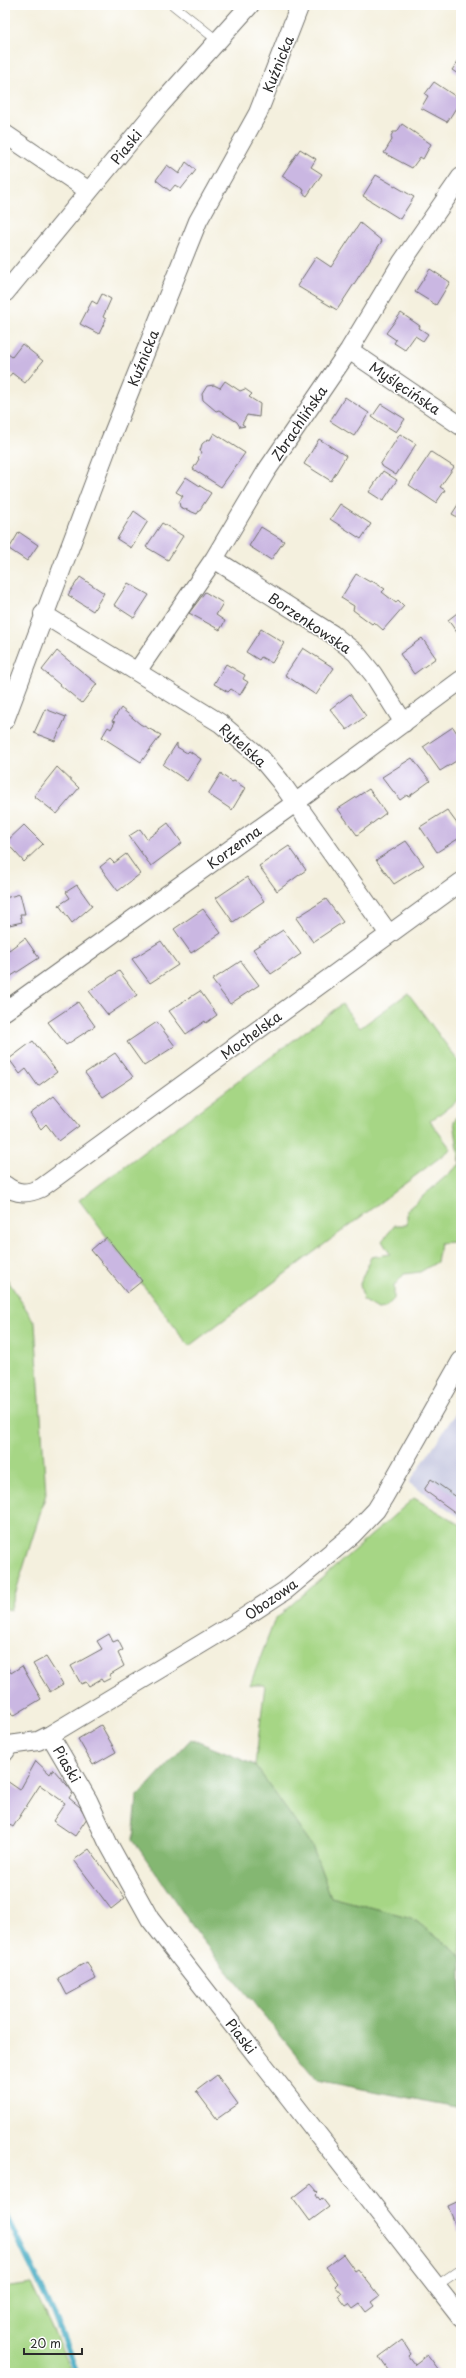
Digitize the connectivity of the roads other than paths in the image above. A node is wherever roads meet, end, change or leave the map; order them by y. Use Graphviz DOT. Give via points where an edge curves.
graph roads {
  1 [pos="174,5"];
  2 [pos="250,5"];
  3 [pos="300,5"];
  4 [pos="218,41"];
  5 [pos="5,134"];
  6 [pos="461,177"];
  7 [pos="90,191"];
  8 [pos="5,293"];
  9 [pos="349,350"];
  10 [pos="461,426"];
  11 [pos="214,560"];
  12 [pos="43,614"];
  13 [pos="138,670"];
  14 [pos="461,680"];
  15 [pos="5,720"];
  16 [pos="404,723"];
  17 [pos="295,803"];
  18 [pos="461,882"];
  19 [pos="389,934"];
  20 [pos="5,1011"];
  21 [pos="5,1185"];
  22 [pos="461,1361"];
  23 [pos="50,1735"];
  24 [pos="6,1745"];
  25 [pos="461,2269"];
  26 [pos="436,2286"];
  27 [pos="461,2318"];
  1 -- 4 [label="lane"];
  2 -- 4 [label="street, Piaski"];
  3 -- 12 [label="street, Kuźnicka" via="258,113 198,220"];
  4 -- 7 [label="street, Piaski" via="161,104"];
  5 -- 7 [label="street"];
  6 -- 9 [label="street, Zbrachlińska" via="402,262"];
  7 -- 8 [label="street, Piaski"];
  9 -- 10 [label="street, Myślęcińska"];
  9 -- 11 [label="street, Zbrachlińska" via="267,470"];
  11 -- 13 [label="street, Zbrachlińska"];
  11 -- 16 [label="street, Borzenkowska" via="332,634 356,654 373,674"];
  12 -- 13 [label="street, Rytelska"];
  12 -- 15 [label="street, Kuźnicka"];
  13 -- 17 [label="street, Rytelska" via="243,740 260,757"];
  14 -- 16 [label="street, Korzenna"];
  16 -- 17 [label="street, Korzenna"];
  17 -- 19 [label="street, Rytelska"];
  17 -- 20 [label="street, Korzenna"];
  18 -- 19 [label="street, Mochelska"];
  19 -- 21 [label="street, Mochelska" via="41,1188 31,1193 18,1193"];
  22 -- 23 [label="street, Obozowa" via="376,1510 352,1535 286,1590"];
  23 -- 24 [label="street, Obozowa" via="38,1741"];
  23 -- 26 [label="street, Piaski" via="88,1800 108,1843 150,1919"];
  25 -- 26 [label="lane"];
  26 -- 27 [label="street, Piaski"];
}
